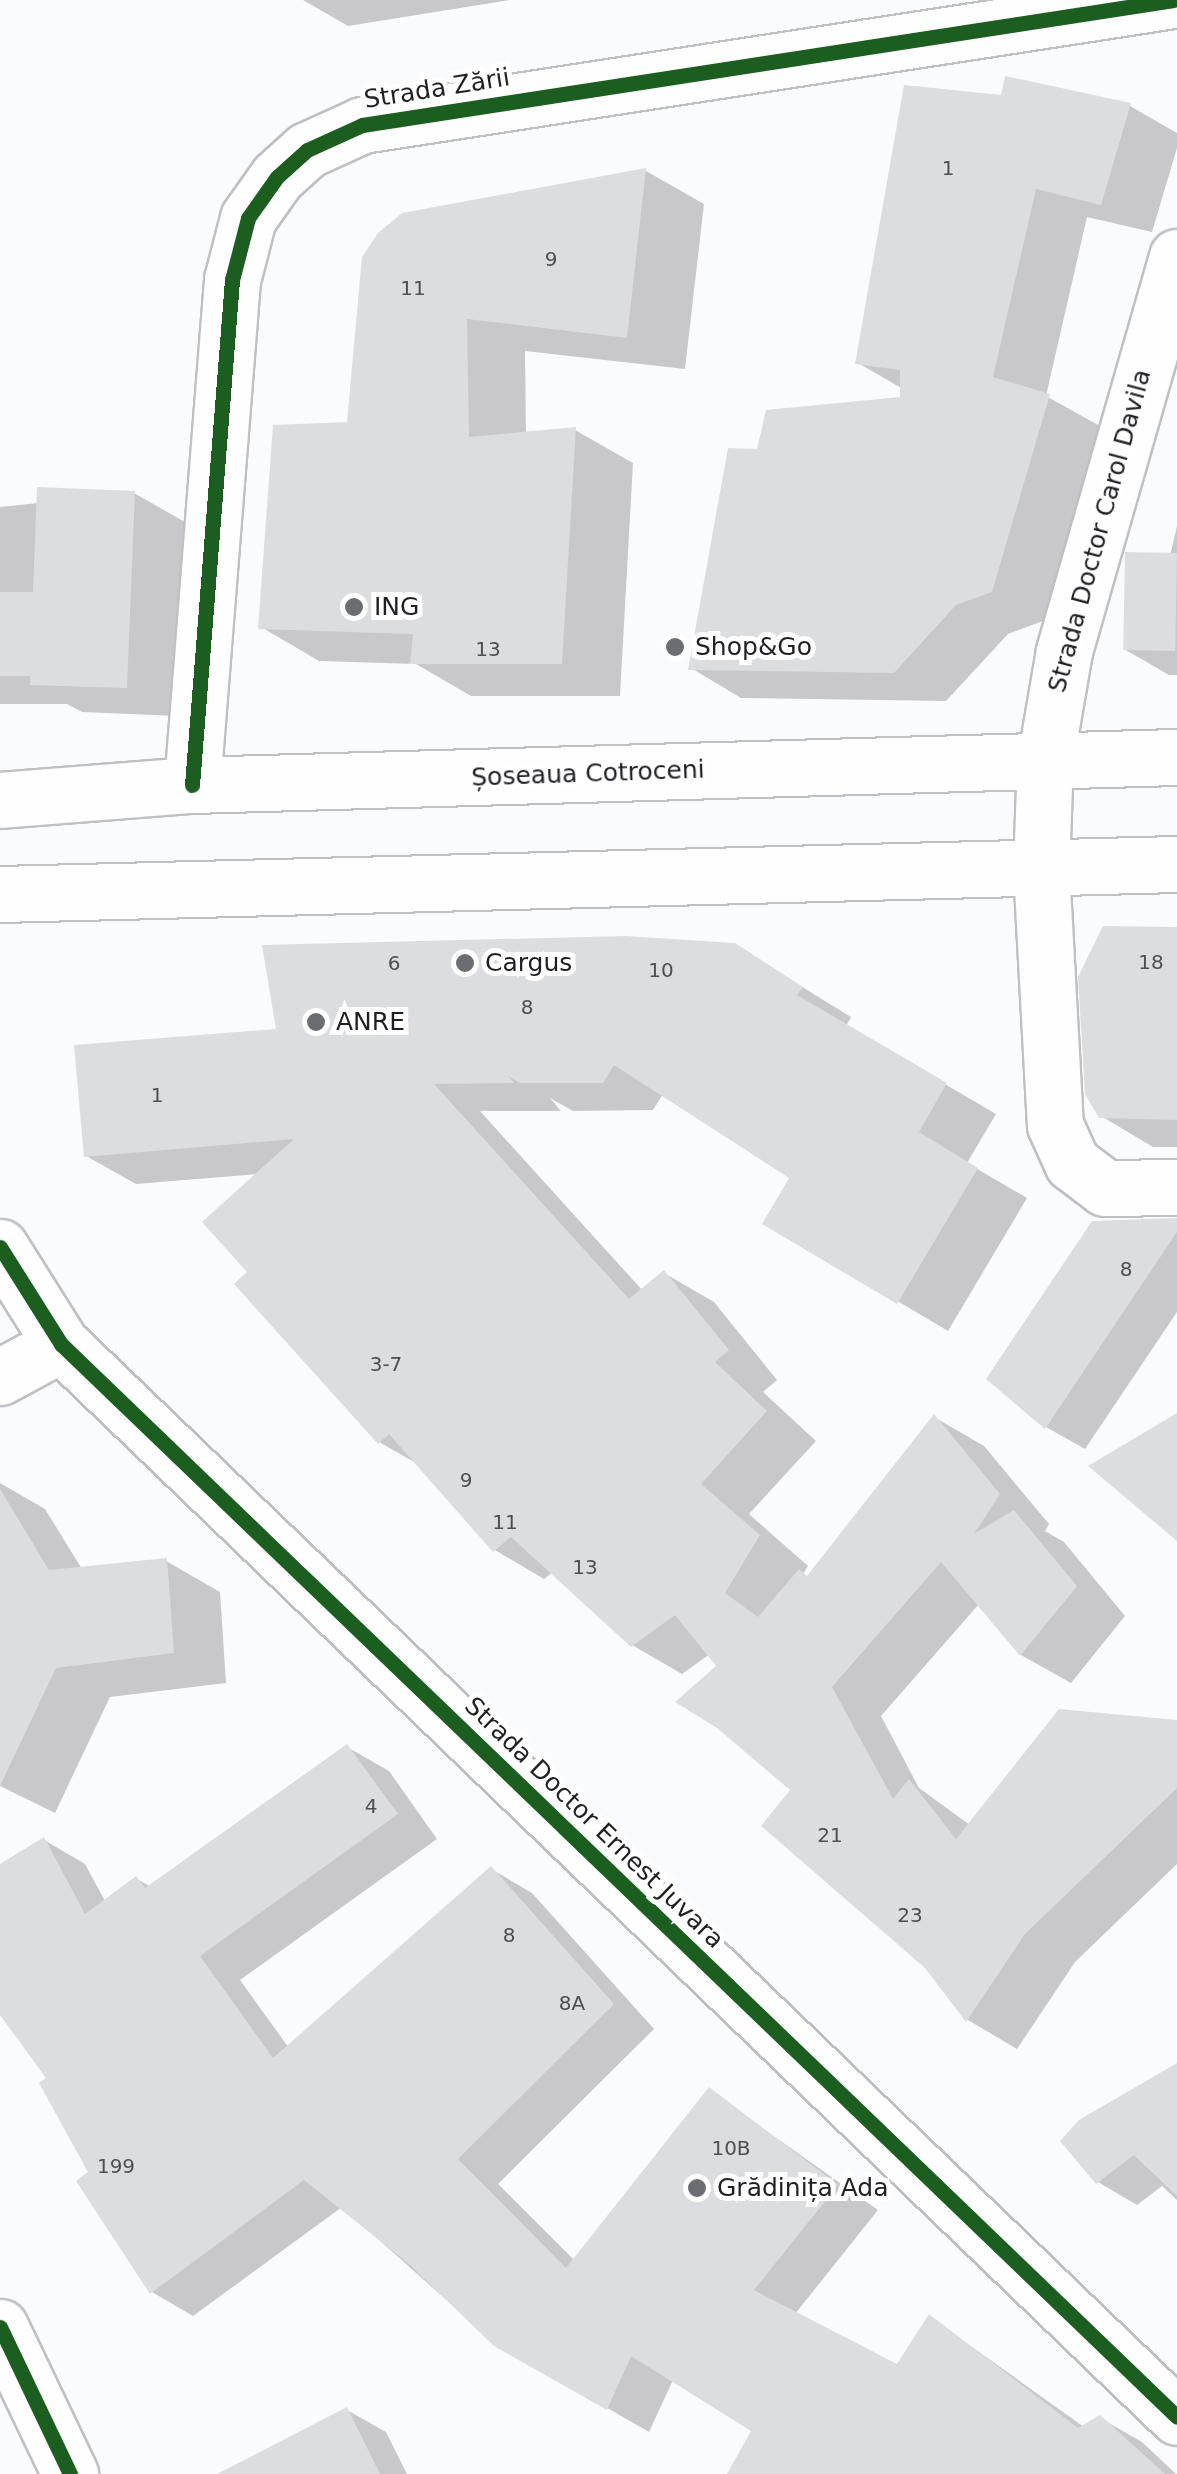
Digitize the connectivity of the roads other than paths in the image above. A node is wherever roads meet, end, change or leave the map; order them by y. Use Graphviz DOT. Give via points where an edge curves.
graph roads {
  1 [pos="1173,0"];
  2 [pos="1177,257"];
  3 [pos="1160,368"];
  4 [pos="1177,756"];
  5 [pos="1045,761"];
  6 [pos="192,786"];
  7 [pos="0,800"];
  8 [pos="1177,864"];
  9 [pos="1041,868"];
  10 [pos="0,894"];
  11 [pos="1177,1187"];
  12 [pos="0,1247"];
  13 [pos="61,1344"];
  14 [pos="0,1377"];
  15 [pos="0,2326"];
  16 [pos="1177,2418"];
  17 [pos="70,2474"];
  1 -- 6 [label="street, Strada Zării" via="362,125 308,150 277,177 248,218 232,280"];
  2 -- 3 [label="street, Strada Doctor Carol Davila"];
  3 -- 5 [label="street, Strada Doctor Carol Davila" via="1064,652"];
  4 -- 5 [label="street, Șoseaua Cotroceni"];
  5 -- 6 [label="street, Șoseaua Cotroceni"];
  5 -- 9 [label="street, Strada Doctor Carol Davila"];
  6 -- 7 [label="street, Șoseaua Cotroceni"];
  8 -- 9 [label="street"];
  9 -- 10 [label="street"];
  9 -- 11 [label="street, Strada Doctor Carol Davila" via="1055,1125 1072,1163 1106,1188"];
  12 -- 13 [label="street, Strada Doctor Ernest Juvara"];
  13 -- 14 [label="street"];
  13 -- 16 [label="street, Strada Doctor Ernest Juvara"];
  15 -- 17 [label="street"];
}
